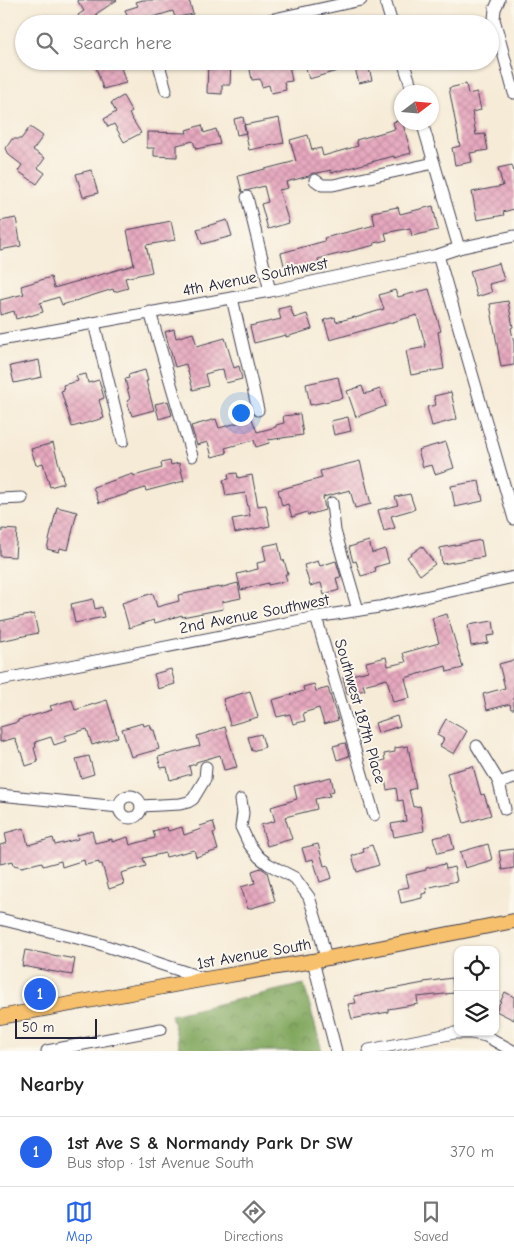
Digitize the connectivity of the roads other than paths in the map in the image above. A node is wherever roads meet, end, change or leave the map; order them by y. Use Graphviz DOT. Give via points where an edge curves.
graph roads {
  1 [pos="361,0"];
  2 [pos="385,0"];
  3 [pos="499,0"];
  4 [pos="292,15"];
  5 [pos="389,15"];
  6 [pos="494,15"];
  7 [pos="499,38"];
  8 [pos="160,70"];
  9 [pos="406,70"];
  10 [pos="411,85"];
  11 [pos="166,90"];
  12 [pos="514,93"];
  13 [pos="424,130"];
  14 [pos="434,163"];
  15 [pos="315,180"];
  16 [pos="247,197"];
  17 [pos="514,236"];
  18 [pos="459,248"];
  19 [pos="438,255"];
  20 [pos="270,291"];
  21 [pos="232,298"];
  22 [pos="150,312"];
  23 [pos="94,323"];
  24 [pos="0,340"];
  25 [pos="258,410"];
  26 [pos="123,441"];
  27 [pos="192,456"];
  28 [pos="22,498"];
  29 [pos="0,499"];
  30 [pos="332,504"];
  31 [pos="514,519"];
  32 [pos="514,577"];
  33 [pos="358,610"];
  34 [pos="316,617"];
  35 [pos="0,680"];
  36 [pos="477,746"];
  37 [pos="206,767"];
  38 [pos="514,778"];
  39 [pos="499,783"];
  40 [pos="0,795"];
  41 [pos="241,800"];
  42 [pos="505,809"];
  43 [pos="374,815"];
  44 [pos="0,919"];
  45 [pos="514,921"];
  46 [pos="320,960"];
  47 [pos="206,979"];
  48 [pos="0,1017"];
  49 [pos="161,1029"];
  50 [pos="369,1050"];
  51 [pos="47,1051"];
  52 [pos="336,1051"];
  53 [pos="512,1051"];
  1 -- 4 [label="street"];
  2 -- 5 [label="street"];
  3 -- 6 [label="street"];
  7 -- 12 [label="street"];
  8 -- 11 [label="street"];
  9 -- 10 [label="street"];
  13 -- 14 [label="street"];
  14 -- 15 [label="street" via="334,185 322,185"];
  14 -- 18 [label="street"];
  16 -- 20 [label="street"];
  17 -- 18 [label="street, 4th Avenue Southwest"];
  18 -- 19 [label="street, 4th Avenue Southwest"];
  19 -- 20 [label="street, 4th Avenue Southwest"];
  19 -- 31 [label="street"];
  20 -- 21 [label="street, 4th Avenue Southwest"];
  21 -- 22 [label="street, 4th Avenue Southwest"];
  21 -- 25 [label="street"];
  22 -- 23 [label="street, 4th Avenue Southwest"];
  22 -- 27 [label="street"];
  23 -- 24 [label="street, 4th Avenue Southwest"];
  23 -- 26 [label="street"];
  28 -- 29 [label="street"];
  30 -- 33 [label="street" via="335,531"];
  32 -- 33 [label="street, 2nd Avenue Southwest"];
  33 -- 34 [label="street, 2nd Avenue Southwest"];
  34 -- 35 [label="street, 2nd Avenue Southwest"];
  34 -- 43 [label="street, Southwest 187th Place"];
  36 -- 39 [label="street"];
  37 -- 40 [label="street" via="205,779 194,799 180,804 141,806 136,798 129,796 120,801 119,807"];
  38 -- 39 [label="street"];
  39 -- 42 [label="street"];
  41 -- 46 [label="street" via="241,827 249,844 268,864 294,878 309,897 320,929"];
  44 -- 47 [label="street" via="97,943"];
  45 -- 46 [label="main road, 1st Avenue South"];
  46 -- 47 [label="main road, 1st Avenue South"];
  46 -- 52 [label="street"];
  47 -- 48 [label="main road, 1st Avenue South"];
  49 -- 51 [label="street"];
  50 -- 53 [label="street" via="454,1033 471,1033 486,1036"];
}
